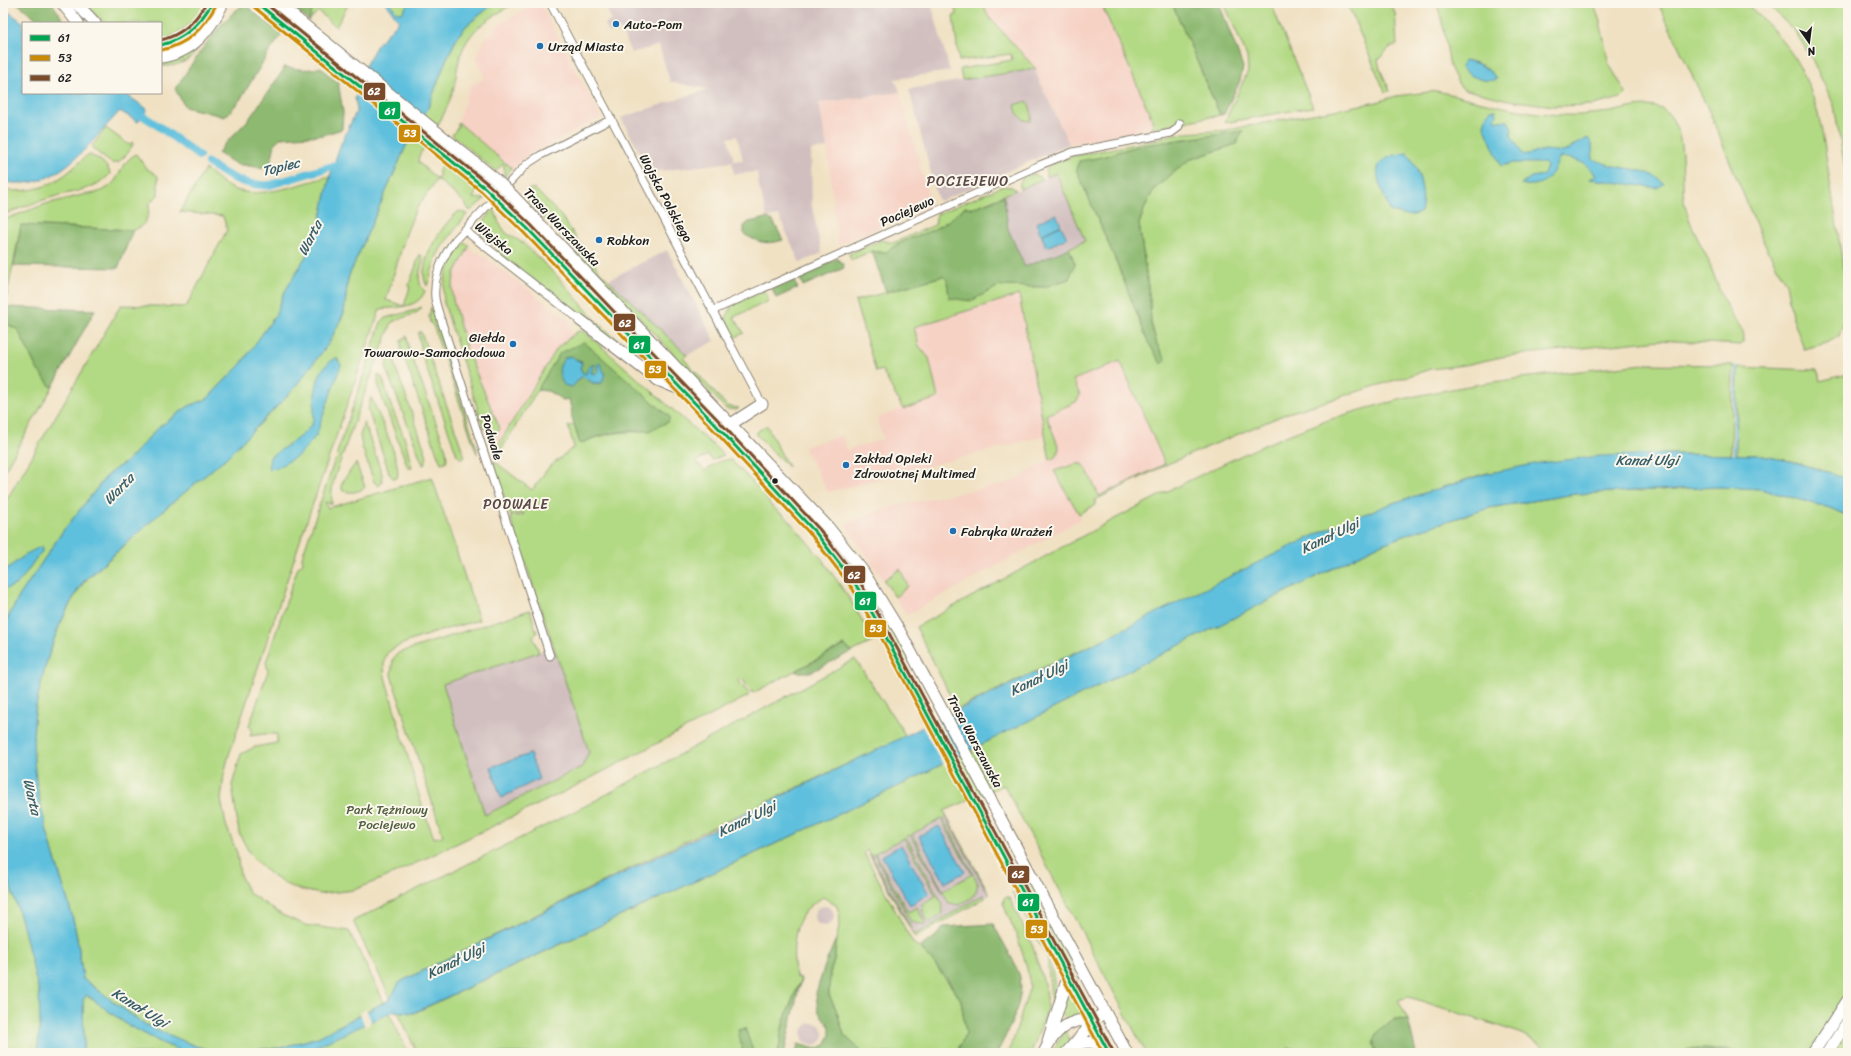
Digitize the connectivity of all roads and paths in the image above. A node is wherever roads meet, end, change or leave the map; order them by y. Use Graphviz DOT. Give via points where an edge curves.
graph roads {
  1 [pos="62,3"];
  2 [pos="76,3"];
  3 [pos="212,3"];
  4 [pos="223,3"];
  5 [pos="550,3"];
  6 [pos="280,5"];
  7 [pos="77,22"];
  8 [pos="94,22"];
  9 [pos="162,45"];
  10 [pos="162,57"];
  11 [pos="612,119"];
  12 [pos="1180,123"];
  13 [pos="538,222"];
  14 [pos="464,230"];
  15 [pos="712,311"];
  16 [pos="580,320"];
  17 [pos="681,390"];
  18 [pos="762,404"];
  19 [pos="713,422"];
  20 [pos="731,424"];
  21 [pos="550,656"];
  22 [pos="1068,977"];
  23 [pos="1848,1000"];
  24 [pos="1105,1013"];
  25 [pos="1092,1020"];
  26 [pos="1848,1021"];
  27 [pos="1045,1051"];
  28 [pos="1068,1051"];
  29 [pos="1108,1051"];
  30 [pos="1126,1053"];
  31 [pos="1813,1053"];
  32 [pos="1826,1053"];
  1 -- 7 [label="main road"];
  2 -- 8 [label="main road"];
  3 -- 9 [label="main road" via="192,30 176,41"];
  4 -- 10 [label="main road" via="208,30 197,41 181,51"];
  5 -- 11 [label="street, Wojska Polskiego"];
  6 -- 13 [label="main road, Trasa Warszawska, bridge" via="494,178"];
  11 -- 14 [label="street, Wiejska" via="527,164"];
  11 -- 15 [label="street, Wojska Polskiego"];
  12 -- 15 [label="street, Pociejewo" via="1171,133 1073,152 1040,165"];
  13 -- 17 [label="main road, Trasa Warszawska" via="550,251"];
  13 -- 20 [label="main road, Trasa Warszawska"];
  14 -- 16 [label="street, Wiejska"];
  14 -- 21 [label="street, Podwale" via="447,251 438,272 435,298"];
  15 -- 18 [label="street, Wojska Polskiego"];
  16 -- 17 [label="main road" via="658,380"];
  17 -- 19 [label="main road, Trasa Warszawska"];
  18 -- 20 [label="main road"];
  19 -- 20 [label="main road"];
  19 -- 22 [label="main road, Trasa Warszawska" via="803,518 863,596"];
  20 -- 24 [label="main road, Trasa Warszawska" via="828,527 883,602"];
  22 -- 25 [label="main road, Trasa Warszawska"];
  22 -- 27 [label="main road"];
  23 -- 31 [label="main road"];
  24 -- 25 [label="main road"];
  24 -- 30 [label="main road, Trasa Warszawska"];
  25 -- 27 [label="main road" via="1077,1021 1066,1026 1056,1034"];
  25 -- 28 [label="main road"];
  25 -- 29 [label="main road, Trasa Warszawska"];
  26 -- 32 [label="main road"];
  28 -- 29 [label="main road" via="1084,1042 1091,1042"];
}
